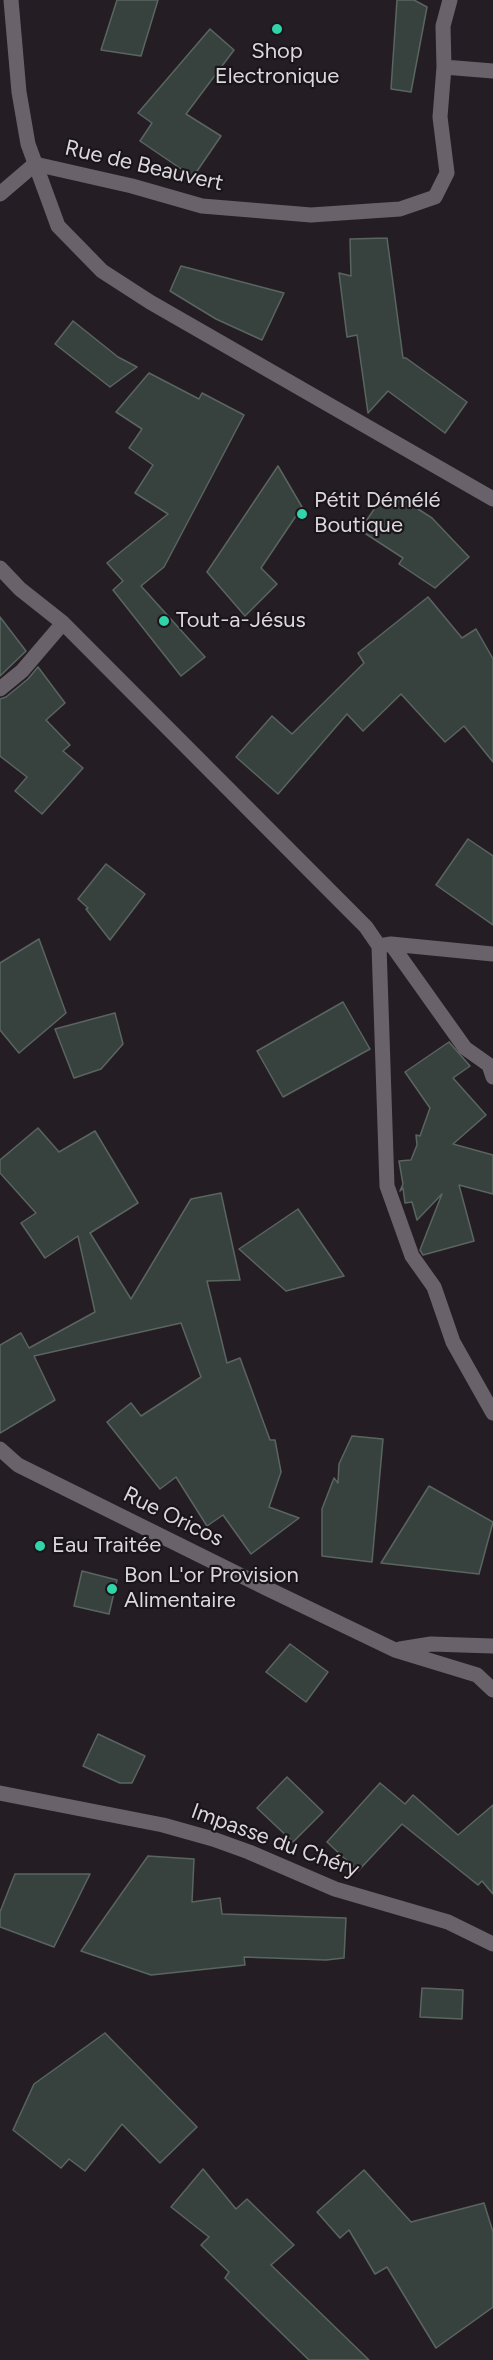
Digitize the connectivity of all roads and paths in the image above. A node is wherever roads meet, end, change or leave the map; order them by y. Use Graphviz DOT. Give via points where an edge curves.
graph roads {
  1 [pos="11,0"];
  2 [pos="450,0"];
  3 [pos="444,67"];
  4 [pos="493,71"];
  5 [pos="35,164"];
  6 [pos="0,194"];
  7 [pos="493,499"];
  8 [pos="0,568"];
  9 [pos="63,623"];
  10 [pos="0,689"];
  11 [pos="385,945"];
  12 [pos="493,954"];
  13 [pos="493,1077"];
  14 [pos="493,1413"];
  15 [pos="0,1449"];
  16 [pos="493,1646"];
  17 [pos="395,1650"];
  18 [pos="493,1690"];
  19 [pos="0,1793"];
  20 [pos="493,1944"];
  1 -- 5 [label="street" via="19,92"];
  2 -- 3 [label="street, Rue de Beauvert" via="442,26"];
  3 -- 4 [label="street"];
  3 -- 5 [label="street, Rue de Beauvert" via="440,117 447,173 435,197 400,209 311,215 202,206"];
  5 -- 6 [label="street"];
  5 -- 7 [label="street" via="58,226 102,271"];
  8 -- 9 [label="street"];
  9 -- 10 [label="street" via="22,671"];
  9 -- 11 [label="street"];
  11 -- 12 [label="street"];
  11 -- 13 [label="street" via="465,1048 489,1065"];
  11 -- 14 [label="street" via="387,1186 412,1256 434,1287 453,1342"];
  15 -- 17 [label="street, Rue Oricos" via="18,1465"];
  16 -- 17 [label="street" via="431,1644"];
  17 -- 18 [label="street, Rue Oricos" via="477,1675"];
  19 -- 20 [label="street, Impasse du Chéry" via="163,1825 213,1839 335,1889 448,1922"];
}
